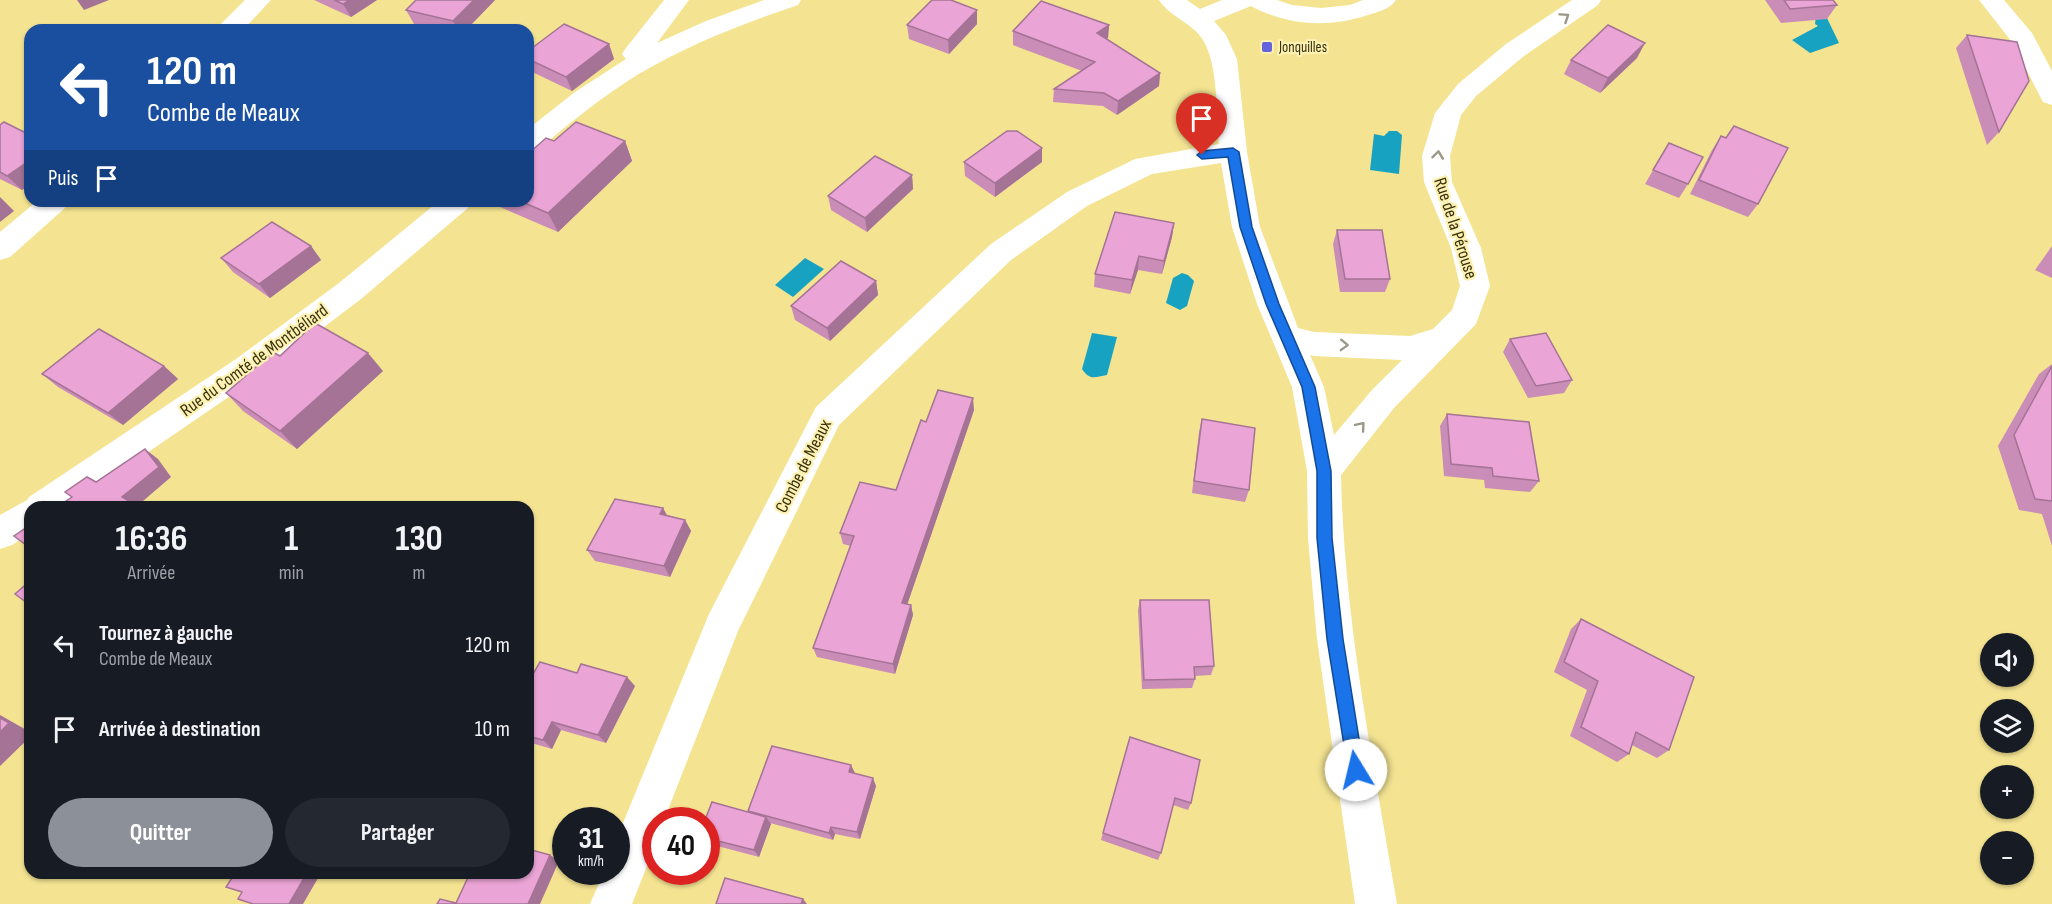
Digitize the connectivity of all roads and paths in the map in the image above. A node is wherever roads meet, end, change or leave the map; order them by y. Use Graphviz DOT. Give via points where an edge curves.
graph roads {
  1 [pos="259,0"];
  2 [pos="677,0"];
  3 [pos="789,0"];
  4 [pos="1171,0"];
  5 [pos="1244,0"];
  6 [pos="1258,0"];
  7 [pos="1384,0"];
  8 [pos="1589,0"];
  9 [pos="1990,0"];
  10 [pos="1198,19"];
  11 [pos="234,24"];
  12 [pos="643,60"];
  13 [pos="2052,96"];
  14 [pos="534,138"];
  15 [pos="1233,152"];
  16 [pos="48,207"];
  17 [pos="451,207"];
  18 [pos="0,249"];
  19 [pos="1287,337"];
  20 [pos="1443,338"];
  21 [pos="1324,471"];
  22 [pos="50,501"];
  23 [pos="24,518"];
  24 [pos="0,534"];
  25 [pos="611,904"];
  26 [pos="1376,904"];
  1 -- 11 [label="street"];
  2 -- 12 [label="street" via="635,54"];
  3 -- 12 [label="street" via="743,15"];
  4 -- 10 [label="street"];
  5 -- 10 [label="street"];
  6 -- 7 [label="street" via="1276,11 1324,17 1366,10"];
  20 -- 8 [label="street, Rue de la Pérouse, one-way" via="1465,316 1475,286 1466,248 1438,182 1436,156 1448,113 1467,90 1515,50"];
  9 -- 13 [label="street" via="2023,39"];
  10 -- 15 [label="street" via="1213,35 1224,59"];
  12 -- 14 [label="street" via="566,111"];
  15 -- 19 [label="street" via="1246,227"];
  15 -- 25 [label="street, Combe de Meaux" via="1145,165 1077,199 1001,252 827,416 722,626"];
  16 -- 18 [label="street"];
  17 -- 22 [label="street, Rue du Comté de Montbéliard" via="350,291 256,361"];
  19 -- 20 [label="street, one-way" via="1314,344 1410,348"];
  19 -- 21 [label="street" via="1308,387"];
  21 -- 20 [label="street, Rue de la Pérouse, one-way" via="1383,399"];
  21 -- 26 [label="street" via="1324,538 1335,639"];
  23 -- 24 [label="street"];
}
